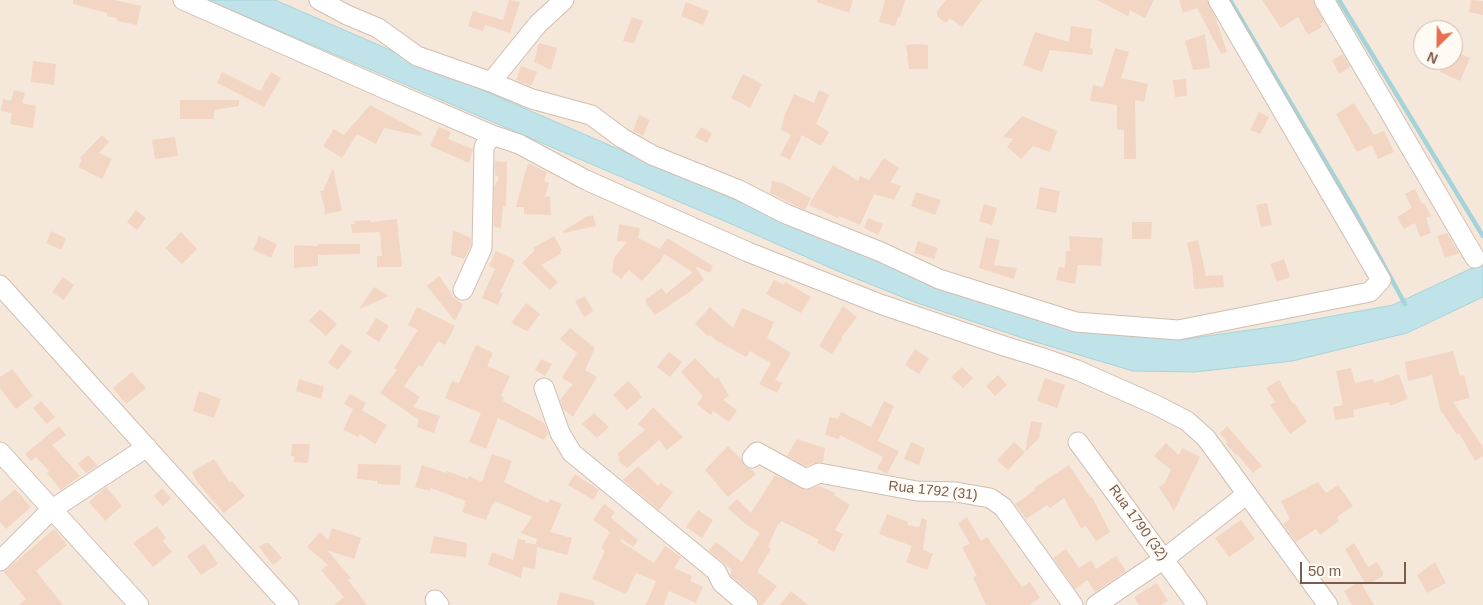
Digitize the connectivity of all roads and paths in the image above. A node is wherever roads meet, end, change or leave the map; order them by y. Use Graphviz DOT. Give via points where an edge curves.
graph roads {
  1 [pos="183,0"];
  2 [pos="319,0"];
  3 [pos="564,0"];
  4 [pos="1218,0"];
  5 [pos="1324,0"];
  6 [pos="490,82"];
  7 [pos="492,135"];
  8 [pos="1475,258"];
  9 [pos="0,285"];
  10 [pos="463,290"];
  11 [pos="544,388"];
  12 [pos="1078,442"];
  13 [pos="147,447"];
  14 [pos="0,452"];
  15 [pos="752,458"];
  16 [pos="1247,494"];
  17 [pos="51,510"];
  18 [pos="1164,559"];
  19 [pos="0,561"];
  20 [pos="139,605"];
  21 [pos="289,605"];
  22 [pos="748,605"];
  23 [pos="1073,605"];
  24 [pos="1096,605"];
  25 [pos="1197,605"];
  26 [pos="1328,605"];
  1 -- 7 [label="street"];
  2 -- 6 [label="street" via="378,28 417,56"];
  3 -- 6 [label="street" via="538,24"];
  4 -- 6 [label="street" via="1381,280 1370,292 1178,330 1076,322 939,279 652,155 591,115 532,99"];
  5 -- 8 [label="street"];
  7 -- 10 [label="street" via="484,147 482,248"];
  7 -- 16 [label="street" via="519,144 604,188 748,252 880,304 1043,358 1156,405 1187,422 1206,438"];
  9 -- 13 [label="street"];
  11 -- 22 [label="street" via="560,433 572,453 716,571 722,583"];
  12 -- 18 [label="street, Rua 1790 (32)"];
  13 -- 17 [label="street"];
  13 -- 21 [label="street"];
  14 -- 17 [label="street"];
  15 -- 23 [label="street, Rua 1792 (31)" via="757,452 806,479 819,473 917,491 956,492 990,498 1004,507"];
  16 -- 18 [label="street"];
  16 -- 26 [label="street"];
  17 -- 19 [label="street"];
  17 -- 20 [label="street"];
  18 -- 24 [label="street"];
  18 -- 25 [label="street, Rua 1790 (32)"];
}
